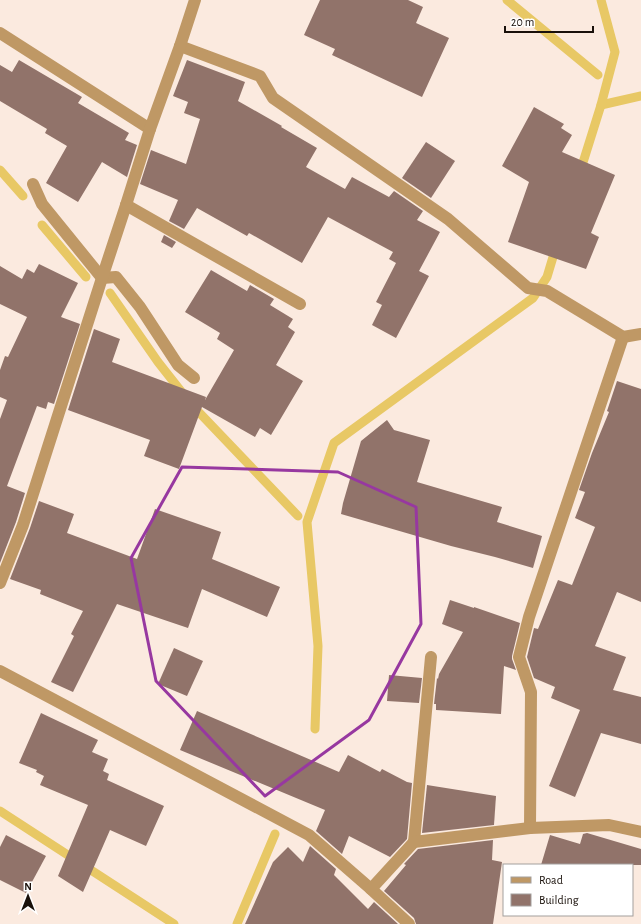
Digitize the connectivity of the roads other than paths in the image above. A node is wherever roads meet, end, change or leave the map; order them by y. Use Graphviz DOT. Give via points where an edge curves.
graph roads {
  1 [pos="195,0"];
  2 [pos="0,33"];
  3 [pos="180,46"];
  4 [pos="150,129"];
  5 [pos="33,184"];
  6 [pos="126,205"];
  7 [pos="102,278"];
  8 [pos="300,304"];
  9 [pos="641,334"];
  10 [pos="623,337"];
  11 [pos="194,378"];
  12 [pos="0,582"];
  13 [pos="431,657"];
  14 [pos="0,671"];
  15 [pos="530,828"];
  16 [pos="641,832"];
  17 [pos="414,842"];
  18 [pos="371,889"];
  19 [pos="409,924"];
  1 -- 3 [label="street"];
  2 -- 4 [label="street"];
  3 -- 4 [label="street"];
  3 -- 10 [label="street" via="260,76 273,98 448,219 528,288 547,291"];
  4 -- 6 [label="street"];
  5 -- 7 [label="street" via="42,204"];
  6 -- 7 [label="street"];
  6 -- 8 [label="street"];
  7 -- 11 [label="street" via="116,277 140,307 178,365"];
  7 -- 12 [label="street" via="23,525"];
  9 -- 10 [label="street"];
  10 -- 15 [label="street" via="529,617 519,657 531,692"];
  13 -- 17 [label="street"];
  14 -- 18 [label="street" via="309,835"];
  15 -- 16 [label="street" via="609,824"];
  15 -- 17 [label="street"];
  17 -- 18 [label="street"];
  18 -- 19 [label="street"];
}
